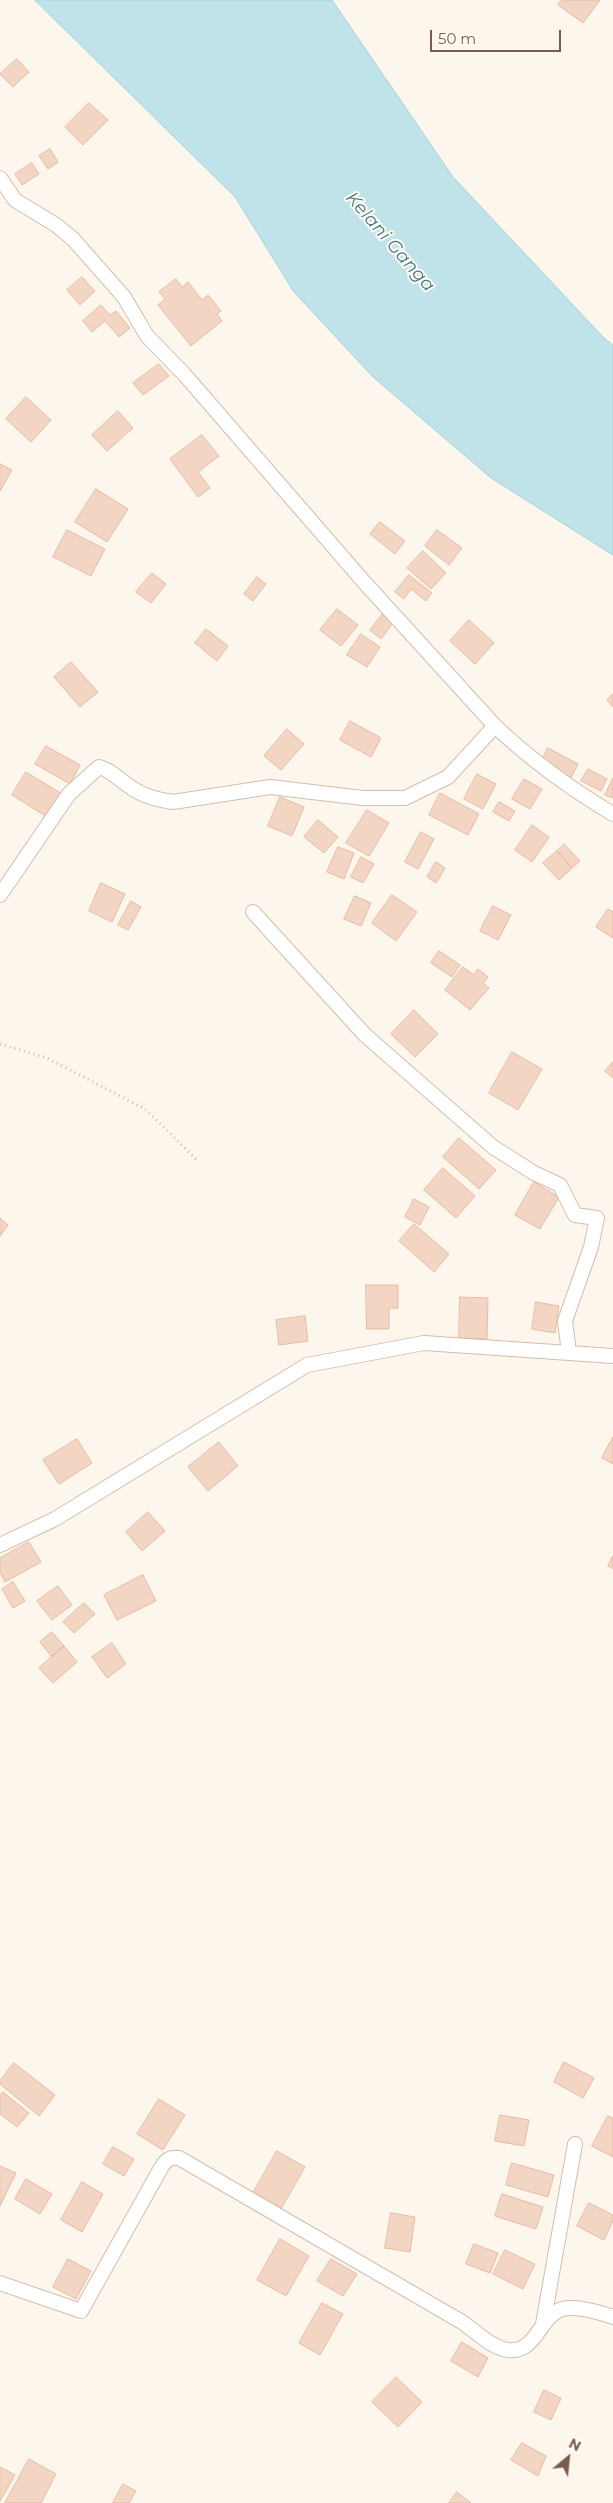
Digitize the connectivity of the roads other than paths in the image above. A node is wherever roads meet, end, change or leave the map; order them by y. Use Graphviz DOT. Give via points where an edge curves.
graph roads {
  1 [pos="0,178"];
  2 [pos="495,726"];
  3 [pos="613,814"];
  4 [pos="0,895"];
  5 [pos="254,912"];
  6 [pos="569,1353"];
  7 [pos="613,1356"];
  8 [pos="0,1545"];
  9 [pos="575,2144"];
  10 [pos="0,2284"];
  11 [pos="613,2317"];
  12 [pos="543,2324"];
  1 -- 2 [label="street" via="15,200 56,224 73,239 124,297 147,336"];
  2 -- 3 [label="street" via="549,771"];
  2 -- 4 [label="street" via="448,777 405,798 363,798 270,787 172,802 133,789 107,769 98,767 70,794"];
  5 -- 6 [label="street" via="365,1035 493,1147 560,1185 575,1215 597,1218 591,1247 565,1321"];
  6 -- 7 [label="street"];
  6 -- 8 [label="street" via="424,1344 307,1365 55,1519"];
  9 -- 12 [label="street"];
  10 -- 12 [label="street" via="81,2311 165,2161 172,2157 179,2158 507,2350 521,2350 535,2339"];
  11 -- 12 [label="street" via="595,2311 566,2308"];
}
